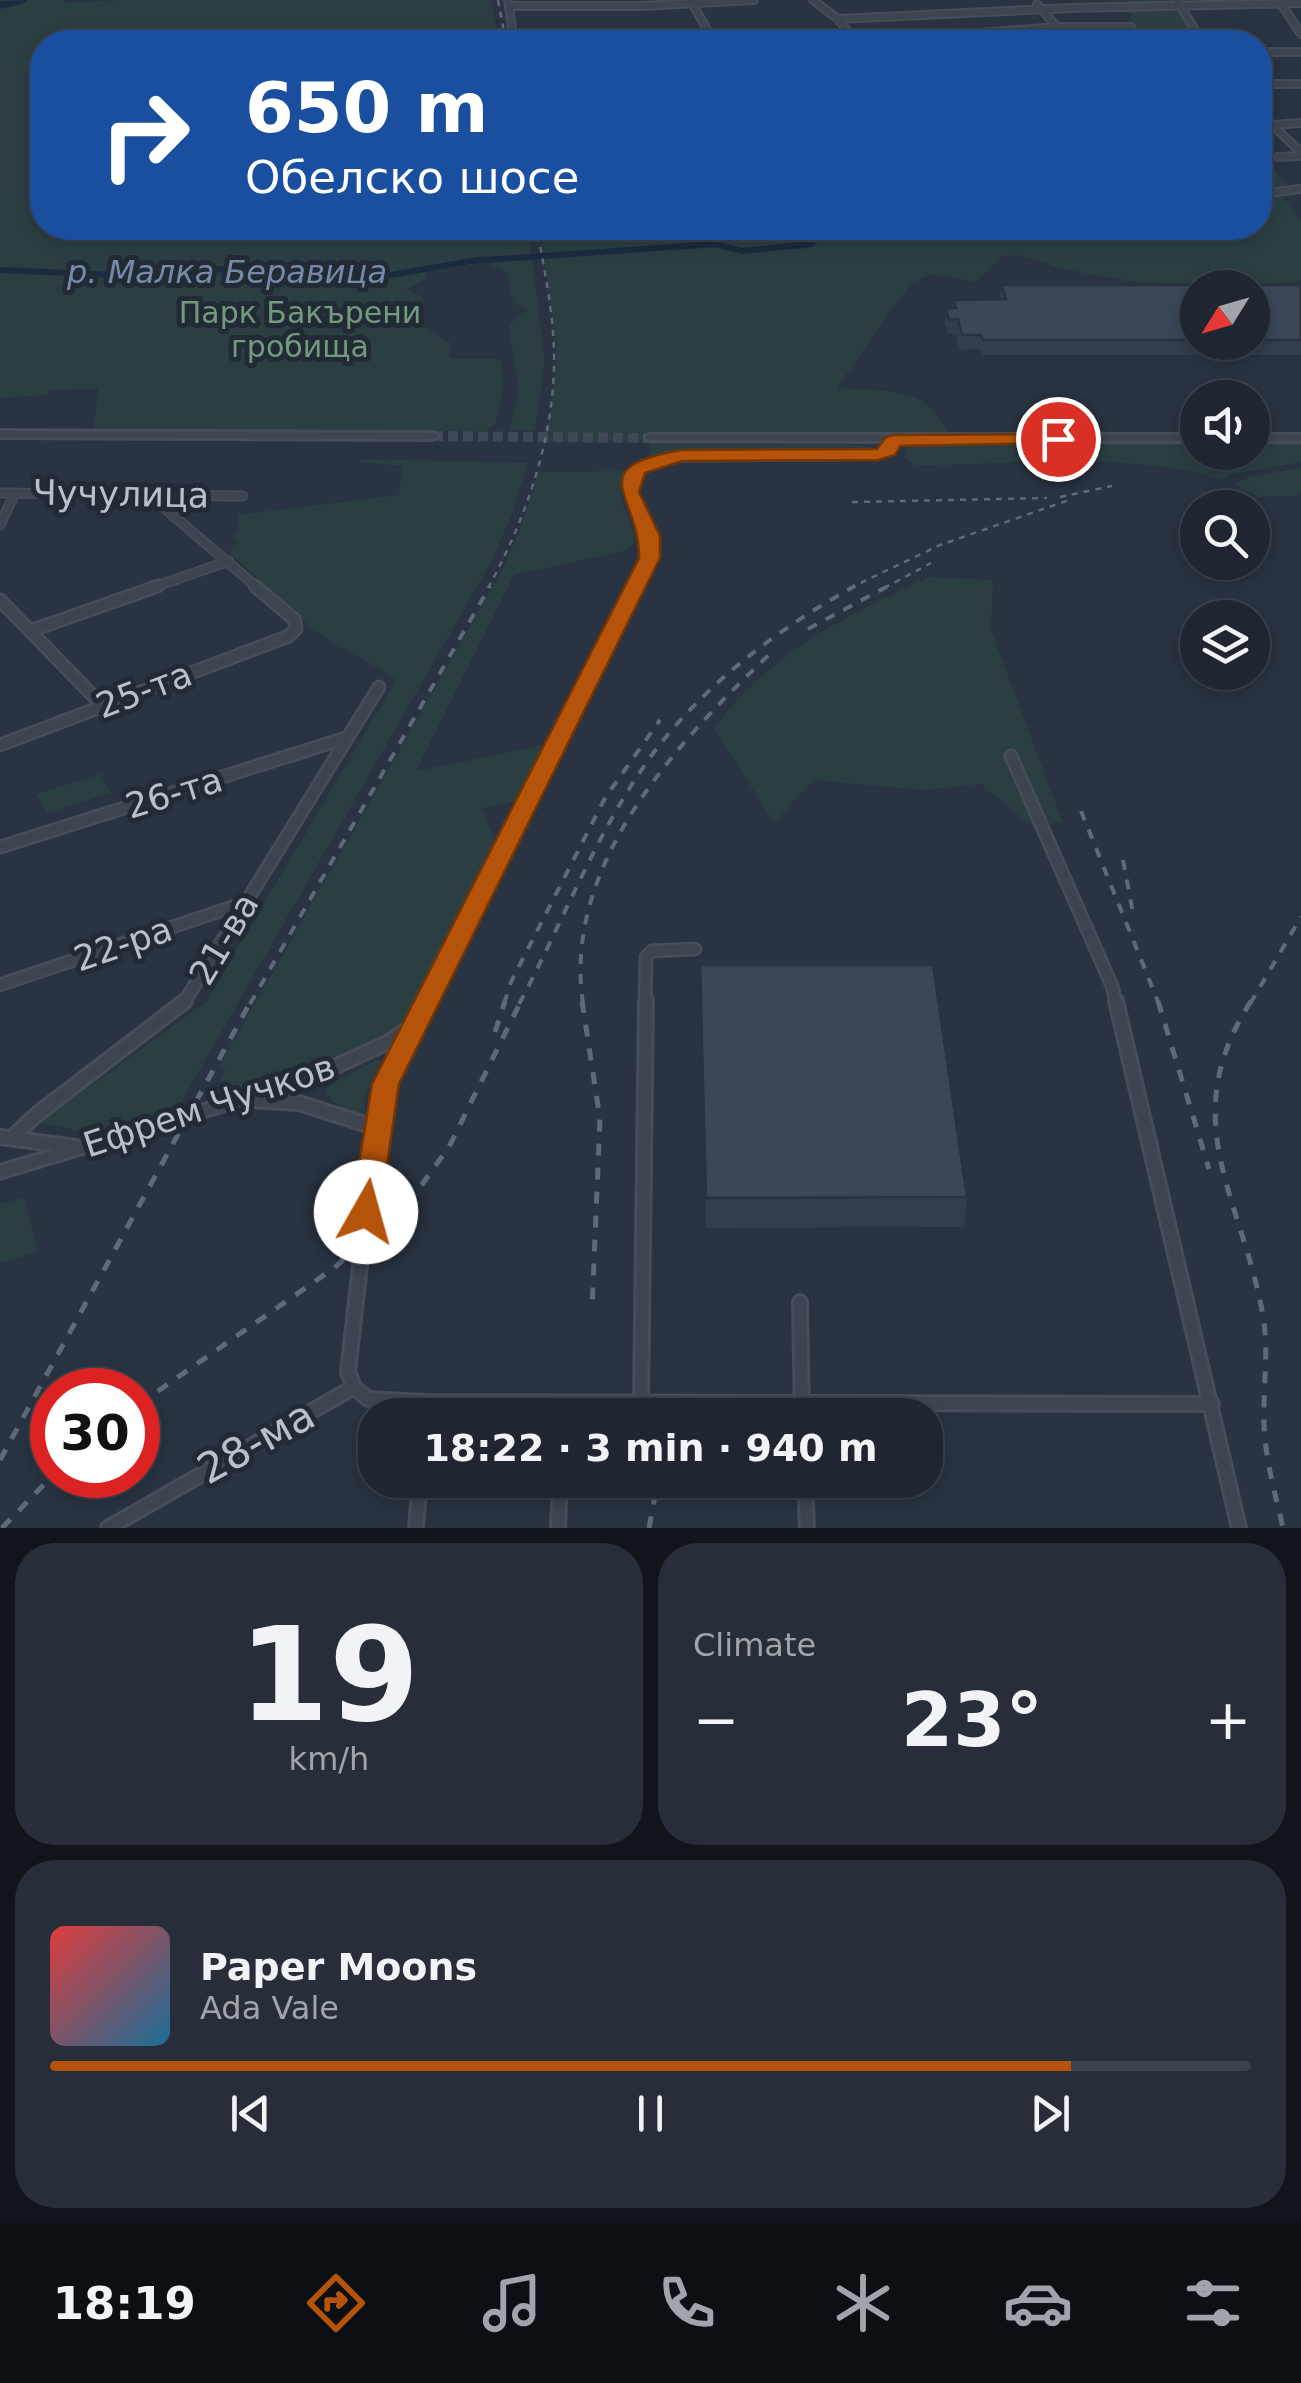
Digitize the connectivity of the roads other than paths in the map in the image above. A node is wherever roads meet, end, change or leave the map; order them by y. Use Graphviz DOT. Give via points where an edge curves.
graph roads {
  1 [pos="754,0"];
  2 [pos="812,0"];
  3 [pos="692,2"];
  4 [pos="1178,2"];
  5 [pos="1280,2"];
  6 [pos="508,3"];
  7 [pos="599,3"];
  8 [pos="1036,3"];
  9 [pos="1301,4"];
  10 [pos="838,19"];
  11 [pos="1057,27"];
  12 [pos="1131,28"];
  13 [pos="512,30"];
  14 [pos="707,30"];
  15 [pos="847,30"];
  16 [pos="1023,30"];
  17 [pos="1060,30"];
  18 [pos="1195,30"];
  19 [pos="1301,34"];
  20 [pos="1272,52"];
  21 [pos="1301,52"];
  22 [pos="1272,84"];
  23 [pos="1301,84"];
  24 [pos="1301,123"];
  25 [pos="1272,125"];
  26 [pos="1301,154"];
  27 [pos="1278,157"];
  28 [pos="1301,190"];
  29 [pos="1272,193"];
  30 [pos="0,434"];
  31 [pos="433,436"];
  32 [pos="650,438"];
  33 [pos="1180,438"];
  34 [pos="1270,438"];
  35 [pos="1301,438"];
  36 [pos="892,440"];
  37 [pos="0,493"];
  38 [pos="15,493"];
  39 [pos="149,495"];
  40 [pos="243,496"];
  41 [pos="0,525"];
  42 [pos="229,561"];
  43 [pos="0,600"];
  44 [pos="30,631"];
  45 [pos="379,687"];
  46 [pos="103,706"];
  47 [pos="347,738"];
  48 [pos="0,745"];
  49 [pos="1011,756"];
  50 [pos="0,847"];
  51 [pos="245,903"];
  52 [pos="695,949"];
  53 [pos="0,985"];
  54 [pos="412,1026"];
  55 [pos="247,1100"];
  56 [pos="377,1128"];
  57 [pos="4,1136"];
  58 [pos="82,1148"];
  59 [pos="0,1172"];
  60 [pos="800,1302"];
  61 [pos="354,1388"];
  62 [pos="367,1398"];
  63 [pos="641,1398"];
  64 [pos="801,1398"];
  65 [pos="1212,1404"];
  66 [pos="943,1407"];
  67 [pos="418,1498"];
  68 [pos="559,1498"];
  69 [pos="806,1498"];
  70 [pos="108,1528"];
  71 [pos="416,1528"];
  72 [pos="558,1528"];
  73 [pos="807,1528"];
  74 [pos="1240,1528"];
  1 -- 3 [label="street"];
  2 -- 10 [label="street"];
  3 -- 7 [label="street"];
  3 -- 14 [label="street"];
  4 -- 5 [label="street"];
  4 -- 8 [label="street" via="1130,8"];
  4 -- 18 [label="street"];
  5 -- 9 [label="street"];
  5 -- 19 [label="street"];
  6 -- 7 [label="street"];
  6 -- 13 [label="street"];
  8 -- 10 [label="street"];
  8 -- 11 [label="street"];
  10 -- 15 [label="street"];
  11 -- 12 [label="street"];
  11 -- 16 [label="street"];
  11 -- 17 [label="street"];
  20 -- 21 [label="street"];
  22 -- 23 [label="street"];
  24 -- 25 [label="street"];
  25 -- 26 [label="street"];
  26 -- 27 [label="street"];
  28 -- 29 [label="street"];
  30 -- 31 [label="street"];
  32 -- 36 [label="street"];
  33 -- 36 [label="street"];
  34 -- 35 [label="street"];
  36 -- 54 [label="street" via="889,451 878,454 668,457 631,478 629,492 650,536 650,558"];
  37 -- 38 [label="street, Чучулица"];
  38 -- 39 [label="street, Чучулица"];
  38 -- 41 [label="street"];
  39 -- 40 [label="street, Чучулица"];
  39 -- 42 [label="street"];
  42 -- 44 [label="street"];
  42 -- 46 [label="street, 25-та" via="296,629"];
  43 -- 44 [label="street"];
  44 -- 46 [label="street"];
  45 -- 47 [label="street, 21-ва"];
  46 -- 48 [label="street, 25-та"];
  47 -- 50 [label="street, 26-та"];
  47 -- 51 [label="street, 21-ва"];
  49 -- 65 [label="street" via="1112,986"];
  51 -- 53 [label="street, 22-ра"];
  51 -- 57 [label="street, 21-ва" via="182,1005"];
  52 -- 63 [label="street" via="646,957"];
  54 -- 55 [label="street, Ефрем Чучков" via="306,1080"];
  54 -- 56 [label="street" via="386,1084"];
  55 -- 56 [label="street" via="313,1103"];
  55 -- 58 [label="street, Ефрем Чучков"];
  56 -- 61 [label="street" via="348,1372"];
  57 -- 58 [label="street"];
  58 -- 59 [label="street, Ефрем Чучков"];
  60 -- 64 [label="street"];
  61 -- 62 [label="street"];
  61 -- 70 [label="street, 28-ма"];
  65 -- 66 [label="street"];
  65 -- 74 [label="street"];
  67 -- 71 [label="street"];
  68 -- 72 [label="street"];
  69 -- 73 [label="street"];
}
